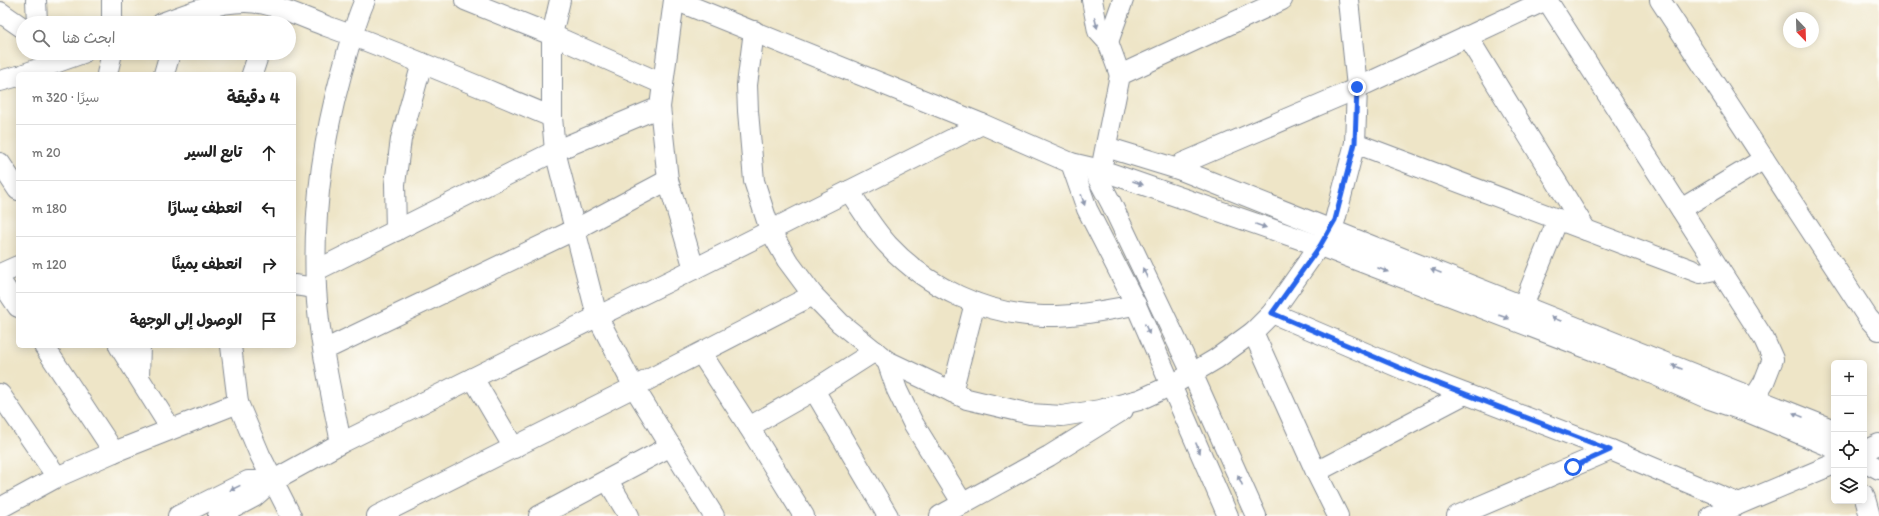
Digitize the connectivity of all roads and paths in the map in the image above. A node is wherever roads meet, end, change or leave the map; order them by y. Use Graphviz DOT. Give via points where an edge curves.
graph roads {
  1 [pos="36,0"];
  2 [pos="112,0"];
  3 [pos="365,0"];
  4 [pos="465,0"];
  5 [pos="560,0"];
  6 [pos="675,0"];
  7 [pos="1092,0"];
  8 [pos="1123,0"];
  9 [pos="1282,0"];
  10 [pos="1348,0"];
  11 [pos="1546,0"];
  12 [pos="1660,0"];
  13 [pos="276,10"];
  14 [pos="0,12"];
  15 [pos="37,16"];
  16 [pos="112,16"];
  17 [pos="175,16"];
  18 [pos="294,16"];
  19 [pos="296,17"];
  20 [pos="16,23"];
  21 [pos="754,31"];
  22 [pos="352,35"];
  23 [pos="552,35"];
  24 [pos="1468,36"];
  25 [pos="1108,42"];
  26 [pos="60,60"];
  27 [pos="110,60"];
  28 [pos="168,60"];
  29 [pos="257,60"];
  30 [pos="422,63"];
  31 [pos="37,67"];
  32 [pos="107,72"];
  33 [pos="165,72"];
  34 [pos="253,72"];
  35 [pos="1120,75"];
  36 [pos="16,77"];
  37 [pos="0,81"];
  38 [pos="663,84"];
  39 [pos="1357,87"];
  40 [pos="660,108"];
  41 [pos="552,116"];
  42 [pos="982,124"];
  43 [pos="1355,143"];
  44 [pos="1106,148"];
  45 [pos="555,151"];
  46 [pos="1764,159"];
  47 [pos="1071,162"];
  48 [pos="0,163"];
  49 [pos="1097,169"];
  50 [pos="1181,170"];
  51 [pos="668,180"];
  52 [pos="16,187"];
  53 [pos="848,191"];
  54 [pos="1681,209"];
  55 [pos="1558,219"];
  56 [pos="1331,229"];
  57 [pos="574,230"];
  58 [pos="770,230"];
  59 [pos="1586,230"];
  60 [pos="396,231"];
  61 [pos="1320,246"];
  62 [pos="16,267"];
  63 [pos="694,269"];
  64 [pos="1719,269"];
  65 [pos="0,274"];
  66 [pos="317,279"];
  67 [pos="0,280"];
  68 [pos="296,284"];
  69 [pos="813,295"];
  70 [pos="975,303"];
  71 [pos="16,304"];
  72 [pos="1136,305"];
  73 [pos="1523,306"];
  74 [pos="1272,313"];
  75 [pos="597,316"];
  76 [pos="1879,330"];
  77 [pos="1253,332"];
  78 [pos="45,348"];
  79 [pos="120,348"];
  80 [pos="140,348"];
  81 [pos="231,348"];
  82 [pos="324,350"];
  83 [pos="701,354"];
  84 [pos="881,356"];
  85 [pos="1192,373"];
  86 [pos="139,376"];
  87 [pos="473,378"];
  88 [pos="1172,385"];
  89 [pos="634,388"];
  90 [pos="814,390"];
  91 [pos="952,392"];
  92 [pos="0,394"];
  93 [pos="1465,394"];
  94 [pos="1742,399"];
  95 [pos="1139,400"];
  96 [pos="238,402"];
  97 [pos="749,427"];
  98 [pos="171,429"];
  99 [pos="1831,429"];
  100 [pos="341,443"];
  101 [pos="671,446"];
  102 [pos="1831,446"];
  103 [pos="514,448"];
  104 [pos="1869,449"];
  105 [pos="1610,450"];
  106 [pos="114,452"];
  107 [pos="1831,465"];
  108 [pos="1879,469"];
  109 [pos="1316,472"];
  110 [pos="57,477"];
  111 [pos="272,481"];
  112 [pos="608,481"];
  113 [pos="963,504"];
  114 [pos="1739,504"];
  115 [pos="1867,504"];
  116 [pos="0,508"];
  117 [pos="383,515"];
  118 [pos="178,516"];
  119 [pos="218,516"];
  120 [pos="291,516"];
  121 [pos="539,516"];
  122 [pos="629,516"];
  123 [pos="714,516"];
  124 [pos="804,516"];
  125 [pos="888,516"];
  126 [pos="940,516"];
  127 [pos="1228,516"];
  128 [pos="1256,516"];
  129 [pos="1338,516"];
  130 [pos="1457,516"];
  131 [pos="1711,516"];
  132 [pos="1870,516"];
  1 -- 15 [label="street"];
  2 -- 16 [label="street"];
  3 -- 22 [label="street"];
  4 -- 23 [label="street"];
  5 -- 23 [label="street"];
  6 -- 21 [label="street"];
  6 -- 38 [label="street"];
  7 -- 25 [label="street, one-way" via="1098,31"];
  8 -- 25 [label="street"];
  9 -- 35 [label="street"];
  10 -- 39 [label="street"];
  11 -- 24 [label="street"];
  11 -- 54 [label="street"];
  12 -- 46 [label="street"];
  13 -- 17 [label="street" via="258,3 244,2"];
  13 -- 18 [label="street"];
  14 -- 20 [label="street"];
  19 -- 22 [label="street"];
  21 -- 42 [label="street"];
  21 -- 58 [label="street" via="747,85 749,131 754,181"];
  22 -- 30 [label="street"];
  22 -- 66 [label="street" via="328,125 318,210"];
  23 -- 38 [label="street"];
  23 -- 41 [label="street"];
  24 -- 39 [label="street"];
  24 -- 59 [label="street"];
  25 -- 35 [label="street"];
  26 -- 31 [label="street"];
  27 -- 32 [label="street"];
  28 -- 33 [label="street"];
  29 -- 34 [label="street"];
  30 -- 41 [label="street"];
  30 -- 60 [label="street" via="401,139 395,184"];
  35 -- 44 [label="street"];
  36 -- 37 [label="street"];
  38 -- 40 [label="street"];
  39 -- 43 [label="street"];
  39 -- 50 [label="street" via="1183,163"];
  40 -- 45 [label="street"];
  40 -- 51 [label="street"];
  41 -- 45 [label="street"];
  42 -- 47 [label="street"];
  42 -- 53 [label="street"];
  43 -- 55 [label="street"];
  43 -- 56 [label="street"];
  44 -- 49 [label="street"];
  44 -- 50 [label="street"];
  45 -- 57 [label="street"];
  45 -- 60 [label="street"];
  46 -- 54 [label="street"];
  46 -- 76 [label="street" via="1868,318"];
  47 -- 49 [label="street"];
  47 -- 72 [label="street, one-way" via="1087,209"];
  48 -- 52 [label="street"];
  49 -- 61 [label="street, one-way"];
  85 -- 49 [label="street, one-way"];
  50 -- 56 [label="street"];
  51 -- 57 [label="street"];
  51 -- 63 [label="street"];
  53 -- 58 [label="street"];
  53 -- 70 [label="street" via="887,244 915,269 947,292"];
  54 -- 64 [label="street"];
  55 -- 59 [label="street"];
  55 -- 73 [label="street"];
  56 -- 61 [label="street"];
  73 -- 56 [label="street, one-way"];
  57 -- 75 [label="street"];
  57 -- 82 [label="street"];
  58 -- 63 [label="street"];
  58 -- 69 [label="street" via="787,260"];
  59 -- 64 [label="street" via="1700,273"];
  60 -- 66 [label="street"];
  61 -- 74 [label="street"];
  61 -- 94 [label="street, one-way" via="1644,370 1707,398"];
  62 -- 65 [label="street"];
  63 -- 75 [label="street"];
  64 -- 94 [label="street" via="1764,339 1773,358 1764,382"];
  66 -- 68 [label="street"];
  66 -- 82 [label="street"];
  67 -- 71 [label="street"];
  69 -- 83 [label="street"];
  69 -- 84 [label="street" via="840,323"];
  70 -- 72 [label="street" via="1021,315 1044,316"];
  70 -- 91 [label="street"];
  72 -- 88 [label="street, one-way"];
  94 -- 73 [label="street, one-way"];
  74 -- 77 [label="street"];
  74 -- 93 [label="street"];
  75 -- 87 [label="street"];
  75 -- 89 [label="street"];
  77 -- 85 [label="street"];
  77 -- 109 [label="street"];
  78 -- 106 [label="street"];
  79 -- 86 [label="street"];
  80 -- 86 [label="street"];
  81 -- 96 [label="street"];
  82 -- 100 [label="street"];
  83 -- 89 [label="street"];
  83 -- 97 [label="street"];
  84 -- 90 [label="street"];
  84 -- 91 [label="street"];
  84 -- 113 [label="street" via="914,423"];
  85 -- 88 [label="street"];
  128 -- 85 [label="street, one-way"];
  86 -- 98 [label="street"];
  87 -- 100 [label="street"];
  87 -- 103 [label="street"];
  88 -- 95 [label="street"];
  88 -- 127 [label="street, one-way"];
  89 -- 101 [label="street"];
  89 -- 103 [label="street"];
  90 -- 97 [label="street"];
  90 -- 125 [label="street"];
  91 -- 95 [label="street" via="967,399 1030,414 1062,416"];
  92 -- 110 [label="street"];
  93 -- 105 [label="street"];
  93 -- 109 [label="street"];
  99 -- 94 [label="street, one-way"];
  94 -- 102 [label="street"];
  95 -- 113 [label="street" via="1049,456"];
  96 -- 98 [label="street"];
  96 -- 111 [label="street"];
  97 -- 124 [label="street"];
  98 -- 106 [label="street"];
  100 -- 111 [label="street"];
  101 -- 112 [label="street"];
  101 -- 123 [label="street"];
  103 -- 117 [label="street"];
  104 -- 108 [label="street"];
  105 -- 114 [label="street"];
  105 -- 130 [label="street"];
  106 -- 110 [label="street"];
  107 -- 114 [label="street"];
  109 -- 129 [label="street"];
  110 -- 116 [label="street"];
  111 -- 118 [label="street, one-way" via="248,481"];
  111 -- 119 [label="street" via="254,497"];
  111 -- 120 [label="street"];
  112 -- 121 [label="street"];
  112 -- 122 [label="street"];
  113 -- 126 [label="street"];
  114 -- 131 [label="street"];
  115 -- 132 [label="street"];
}
